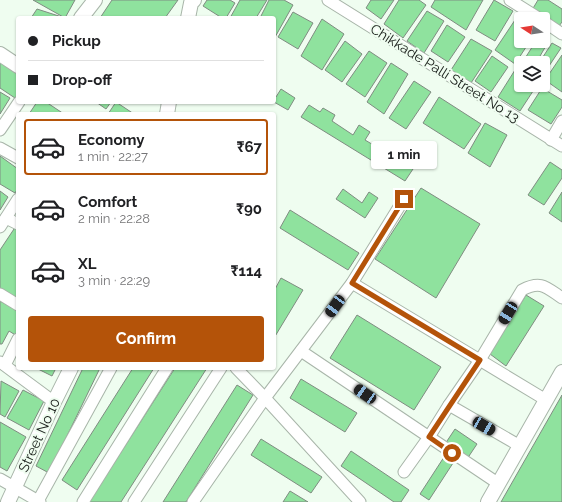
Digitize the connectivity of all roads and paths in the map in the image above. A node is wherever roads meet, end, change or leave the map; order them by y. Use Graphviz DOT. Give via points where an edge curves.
graph roads {
  1 [pos="95,0"];
  2 [pos="194,0"];
  3 [pos="328,0"];
  4 [pos="516,1"];
  5 [pos="531,12"];
  6 [pos="83,16"];
  7 [pos="188,16"];
  8 [pos="550,26"];
  9 [pos="562,34"];
  10 [pos="0,54"];
  11 [pos="16,65"];
  12 [pos="18,104"];
  13 [pos="562,121"];
  14 [pos="0,130"];
  15 [pos="551,140"];
  16 [pos="562,146"];
  17 [pos="0,148"];
  18 [pos="16,157"];
  19 [pos="404,199"];
  20 [pos="16,202"];
  21 [pos="6,218"];
  22 [pos="16,223"];
  23 [pos="0,227"];
  24 [pos="352,283"];
  25 [pos="0,294"];
  26 [pos="562,298"];
  27 [pos="16,304"];
  28 [pos="16,342"];
  29 [pos="301,351"];
  30 [pos="480,360"];
  31 [pos="2,364"];
  32 [pos="70,370"];
  33 [pos="110,370"];
  34 [pos="166,370"];
  35 [pos="220,370"];
  36 [pos="238,370"];
  37 [pos="562,372"];
  38 [pos="265,398"];
  39 [pos="546,400"];
  40 [pos="54,402"];
  41 [pos="449,405"];
  42 [pos="429,437"];
  43 [pos="520,446"];
  44 [pos="404,472"];
  45 [pos="0,479"];
  46 [pos="498,484"];
  47 [pos="15,488"];
  48 [pos="8,502"];
  49 [pos="39,502"];
  50 [pos="83,502"];
  51 [pos="134,502"];
  52 [pos="193,502"];
  53 [pos="360,502"];
  54 [pos="488,502"];
  1 -- 6 [label="street"];
  2 -- 7 [label="street"];
  3 -- 15 [label="street, Chikkade Palli Street No 13"];
  4 -- 5 [label="street"];
  8 -- 9 [label="street"];
  10 -- 11 [label="street"];
  12 -- 14 [label="street"];
  13 -- 15 [label="street"];
  15 -- 16 [label="street, Chikkade Palli Street No 13"];
  17 -- 18 [label="street"];
  19 -- 24 [label="street"];
  20 -- 21 [label="street"];
  21 -- 22 [label="street"];
  21 -- 23 [label="street"];
  24 -- 29 [label="street"];
  24 -- 30 [label="street"];
  25 -- 27 [label="street"];
  26 -- 30 [label="street" via="544,286 532,284 522,290"];
  28 -- 31 [label="street"];
  29 -- 38 [label="street"];
  29 -- 42 [label="street"];
  30 -- 39 [label="street"];
  30 -- 41 [label="street"];
  31 -- 40 [label="street"];
  32 -- 40 [label="street, Street No 10"];
  33 -- 49 [label="street"];
  34 -- 50 [label="street"];
  35 -- 51 [label="street"];
  36 -- 38 [label="street"];
  37 -- 39 [label="street"];
  38 -- 52 [label="street"];
  38 -- 53 [label="street"];
  39 -- 43 [label="street"];
  40 -- 47 [label="street, Street No 10"];
  41 -- 42 [label="street"];
  41 -- 43 [label="street"];
  42 -- 44 [label="street"];
  42 -- 46 [label="street"];
  43 -- 46 [label="street"];
  45 -- 47 [label="street"];
  46 -- 54 [label="street"];
  47 -- 48 [label="street, Street No 10"];
  47 -- 49 [label="street"];
}
